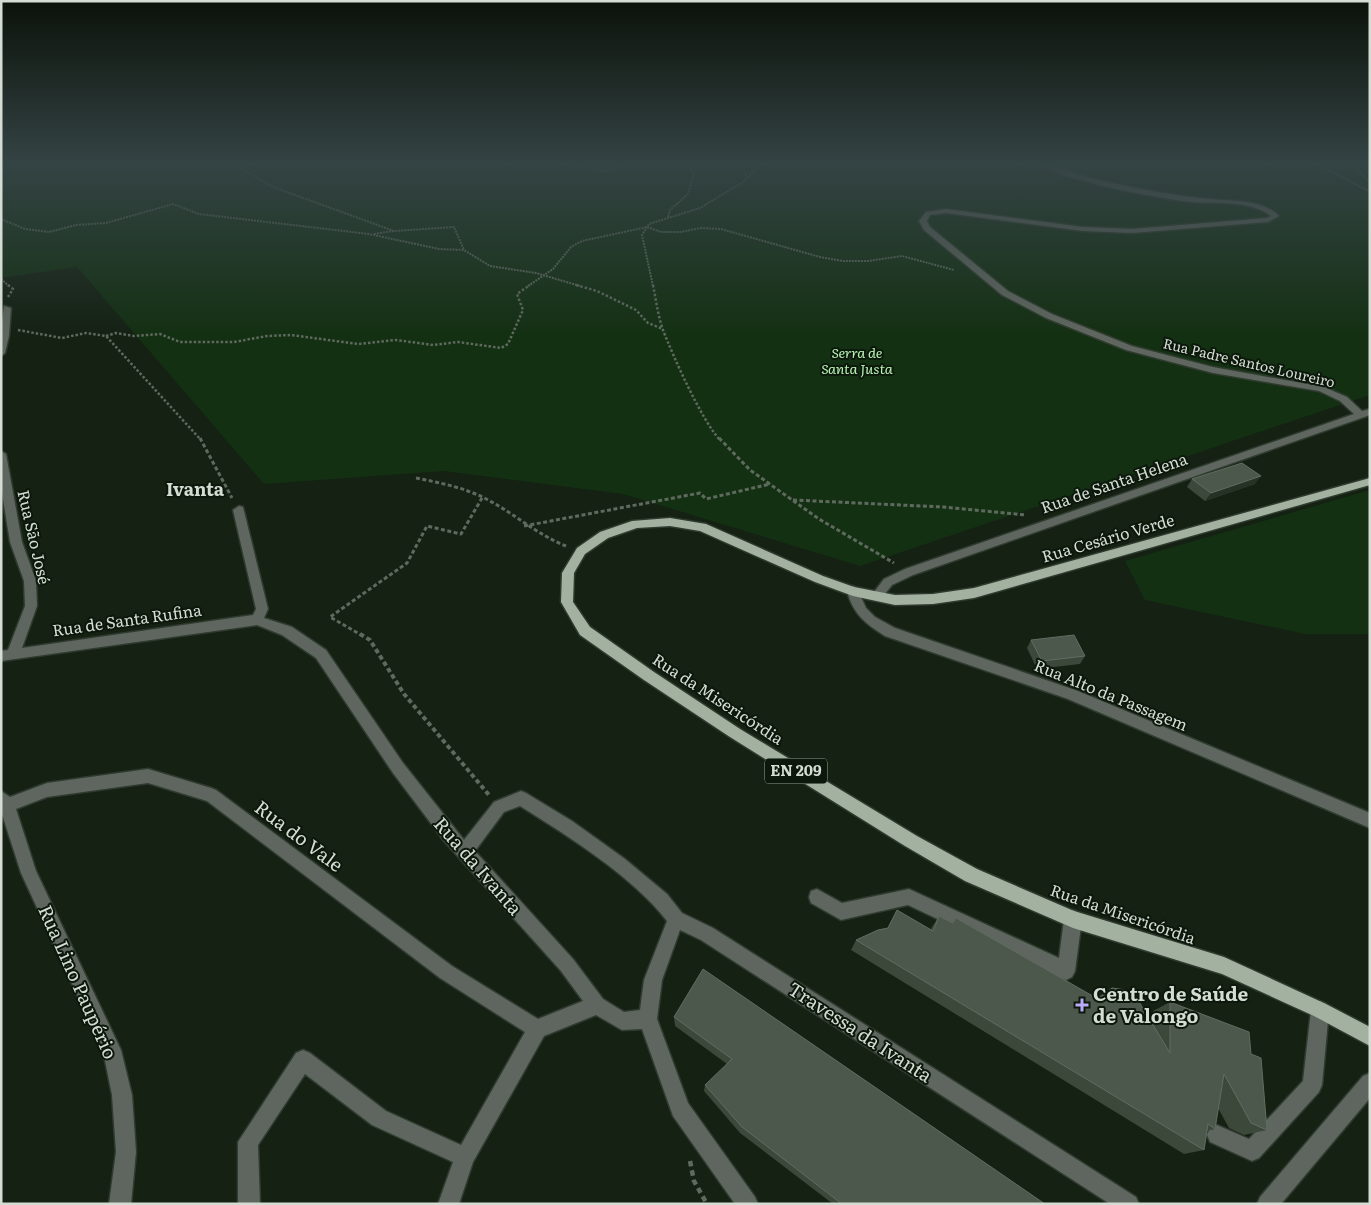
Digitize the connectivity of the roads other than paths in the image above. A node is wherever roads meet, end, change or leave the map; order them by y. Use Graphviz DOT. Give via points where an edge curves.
graph roads {
  1 [pos="923,221"];
  2 [pos="1024,221"];
  3 [pos="1253,221"];
  4 [pos="7,308"];
  5 [pos="1,353"];
  6 [pos="1365,414"];
  7 [pos="1,454"];
  8 [pos="1370,481"];
  9 [pos="238,510"];
  10 [pos="853,591"];
  11 [pos="877,596"];
  12 [pos="257,620"];
  13 [pos="7,655"];
  14 [pos="4,802"];
  15 [pos="1370,821"];
  16 [pos="464,852"];
  17 [pos="817,897"];
  18 [pos="676,919"];
  19 [pos="1073,919"];
  20 [pos="597,1005"];
  21 [pos="1320,1010"];
  22 [pos="648,1019"];
  23 [pos="537,1029"];
  24 [pos="1370,1037"];
  25 [pos="1370,1083"];
  26 [pos="1217,1134"];
  27 [pos="465,1157"];
  28 [pos="120,1204"];
  29 [pos="249,1204"];
  30 [pos="448,1204"];
  31 [pos="748,1204"];
  32 [pos="1130,1204"];
  33 [pos="1267,1204"];
  1 -- 6 [label="street, Rua Padre Santos Loureiro" via="974,270 1005,293 1050,316 1129,348 1213,370 1321,389 1349,401"];
  2 -- 3 [label="street, Rua Padre Santos Loureiro" via="1132,231"];
  4 -- 5 [label="street"];
  6 -- 11 [label="street, Rua de Santa Helena" via="909,572 888,582"];
  7 -- 13 [label="street, Rua São José" via="16,542 30,581 31,606"];
  8 -- 11 [label="main road, Rua Cesário Verde / EN 209" via="974,593 933,599 895,600"];
  9 -- 12 [label="street" via="262,609"];
  10 -- 11 [label="main road, Rua Cesário Verde / EN 209"];
  10 -- 15 [label="street, Rua Alto da Passagem" via="864,617 890,632 1073,696"];
  10 -- 19 [label="main road, Rua da Misericórdia / EN 209" via="702,527 670,522 636,524 604,535 581,551 568,573 567,602 585,631 735,733 971,875"];
  12 -- 13 [label="street, Rua de Santa Rufina"];
  12 -- 16 [label="street, Rua da Ivanta" via="288,631 321,654 398,768"];
  14 -- 23 [label="street, Rua do Vale" via="47,790 148,776 211,795 446,972"];
  14 -- 28 [label="street, Rua Lino Paupério" via="29,873 112,1050 122,1095 126,1152"];
  16 -- 18 [label="street" via="499,807 521,798 619,865 661,900"];
  16 -- 20 [label="street, Rua da Ivanta" via="566,965"];
  17 -- 19 [label="street" via="841,912 909,897 1066,971"];
  18 -- 22 [label="street" via="652,980"];
  18 -- 32 [label="street, Travessa da Ivanta" via="716,940"];
  19 -- 21 [label="main road, Rua da Misericórdia / EN 209" via="1224,966"];
  20 -- 22 [label="street, Rua da Ivanta" via="622,1021"];
  20 -- 23 [label="street"];
  21 -- 24 [label="main road, Rua da Misericórdia / EN 209"];
  21 -- 26 [label="street" via="1312,1086 1252,1151"];
  22 -- 31 [label="street" via="680,1109"];
  23 -- 27 [label="street"];
  25 -- 33 [label="street"];
  27 -- 29 [label="street" via="380,1118 304,1060 248,1142"];
  27 -- 30 [label="street"];
}
